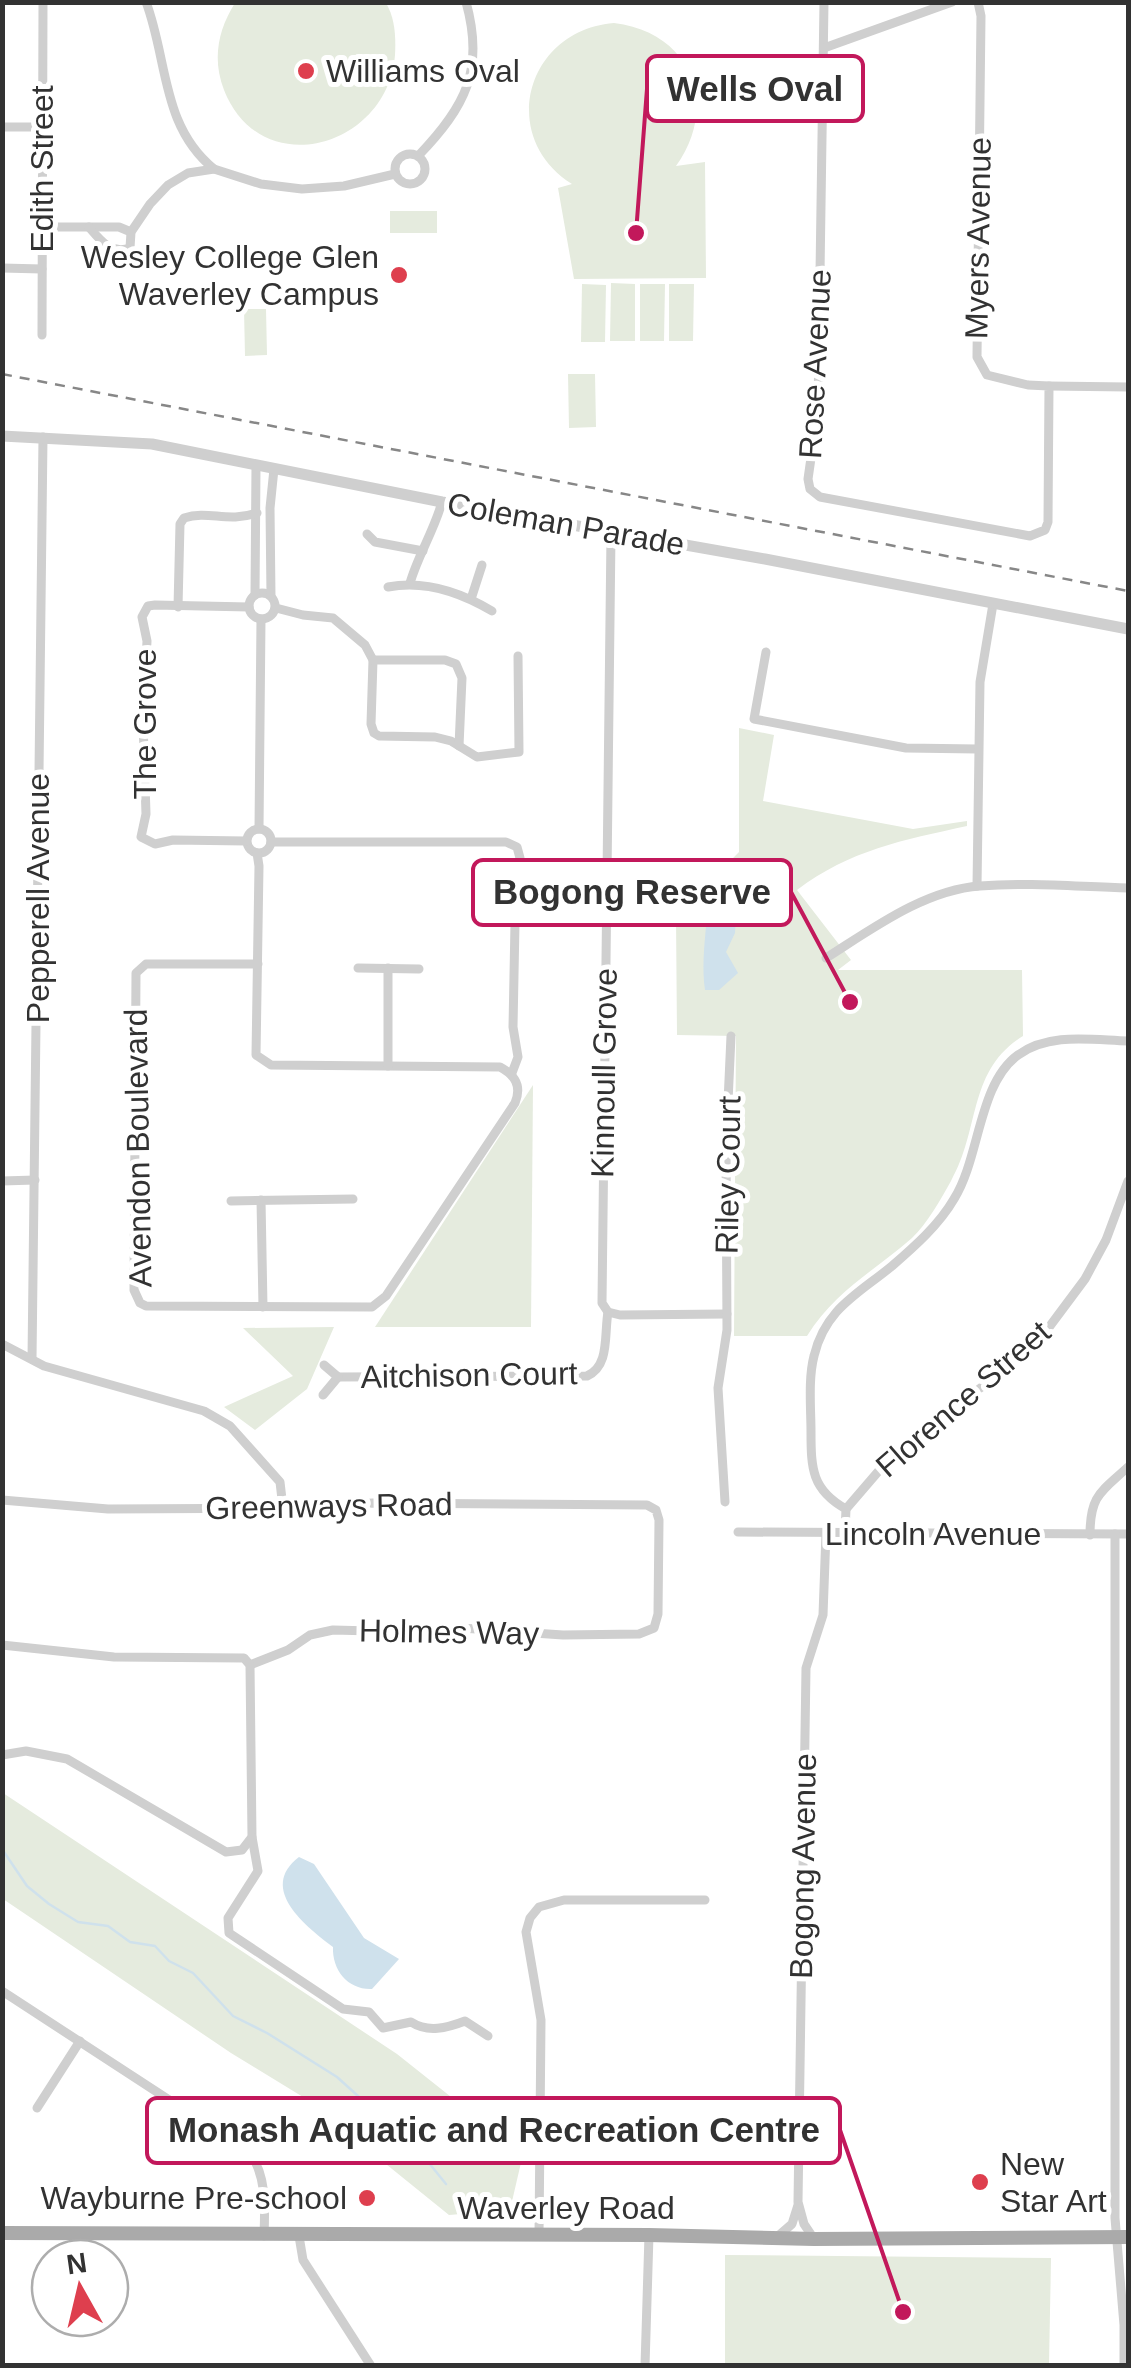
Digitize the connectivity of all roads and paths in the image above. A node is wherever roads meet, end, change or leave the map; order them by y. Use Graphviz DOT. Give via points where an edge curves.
graph roads {
  1 [pos="43,2"];
  2 [pos="146,2"];
  3 [pos="466,2"];
  4 [pos="824,2"];
  5 [pos="952,2"];
  6 [pos="978,2"];
  7 [pos="824,48"];
  8 [pos="2,127"];
  9 [pos="43,127"];
  10 [pos="419,155"];
  11 [pos="214,169"];
  12 [pos="395,174"];
  13 [pos="89,227"];
  14 [pos="42,228"];
  15 [pos="131,232"];
  16 [pos="2,268"];
  17 [pos="42,269"];
  18 [pos="42,335"];
  19 [pos="1050,386"];
  20 [pos="1128,388"];
  21 [pos="2,436"];
  22 [pos="44,437"];
  23 [pos="256,466"];
  24 [pos="274,469"];
  25 [pos="442,502"];
  26 [pos="257,514"];
  27 [pos="367,534"];
  28 [pos="611,534"];
  29 [pos="422,551"];
  30 [pos="482,565"];
  31 [pos="410,583"];
  32 [pos="388,588"];
  33 [pos="255,595"];
  34 [pos="271,596"];
  35 [pos="471,598"];
  36 [pos="994,604"];
  37 [pos="178,608"];
  38 [pos="249,608"];
  39 [pos="276,608"];
  40 [pos="492,611"];
  41 [pos="260,620"];
  42 [pos="1128,629"];
  43 [pos="766,652"];
  44 [pos="518,656"];
  45 [pos="373,660"];
  46 [pos="459,746"];
  47 [pos="977,749"];
  48 [pos="259,829"];
  49 [pos="246,841"];
  50 [pos="271,842"];
  51 [pos="257,853"];
  52 [pos="978,886"];
  53 [pos="1128,888"];
  54 [pos="826,958"];
  55 [pos="258,964"];
  56 [pos="358,968"];
  57 [pos="388,968"];
  58 [pos="418,969"];
  59 [pos="731,1036"];
  60 [pos="1128,1041"];
  61 [pos="388,1066"];
  62 [pos="512,1073"];
  63 [pos="35,1180"];
  64 [pos="2,1181"];
  65 [pos="1128,1186"];
  66 [pos="353,1199"];
  67 [pos="231,1200"];
  68 [pos="261,1200"];
  69 [pos="262,1307"];
  70 [pos="608,1312"];
  71 [pos="727,1314"];
  72 [pos="2,1344"];
  73 [pos="32,1359"];
  74 [pos="324,1364"];
  75 [pos="338,1376"];
  76 [pos="322,1395"];
  77 [pos="1128,1468"];
  78 [pos="2,1500"];
  79 [pos="725,1502"];
  80 [pos="283,1508"];
  81 [pos="846,1509"];
  82 [pos="738,1532"];
  83 [pos="826,1533"];
  84 [pos="846,1533"];
  85 [pos="1090,1534"];
  86 [pos="1115,1534"];
  87 [pos="1128,1534"];
  88 [pos="654,1628"];
  89 [pos="2,1644"];
  90 [pos="250,1665"];
  91 [pos="2,1755"];
  92 [pos="252,1837"];
  93 [pos="705,1900"];
  94 [pos="2,1991"];
  95 [pos="488,2036"];
  96 [pos="80,2042"];
  97 [pos="37,2108"];
  98 [pos="798,2202"];
  99 [pos="2,2232"];
  100 [pos="539,2235"];
  101 [pos="648,2235"];
  102 [pos="264,2236"];
  103 [pos="299,2236"];
  104 [pos="1122,2237"];
  105 [pos="776,2238"];
  106 [pos="814,2239"];
  107 [pos="371,2366"];
  108 [pos="646,2366"];
  109 [pos="1124,2366"];
  1 -- 9 [label="street, Edith Street"];
  2 -- 11 [label="street" via="177,120"];
  3 -- 10 [label="street" via="474,54 470,81 452,118"];
  4 -- 7 [label="street, Rose Avenue"];
  5 -- 7 [label="street"];
  6 -- 19 [label="street, Myers Avenue" via="976,358 986,375"];
  7 -- 19 [label="street, Rose Avenue" via="818,409 810,489 820,497 1039,535 1048,522"];
  8 -- 9 [label="street"];
  9 -- 14 [label="street, Edith Street"];
  10 -- 12 [label="street" via="397,160"];
  10 -- 12 [label="street" via="426,169 418,182 403,183"];
  11 -- 12 [label="street" via="302,189"];
  11 -- 15 [label="street" via="168,185"];
  13 -- 14 [label="street"];
  13 -- 15 [label="street"];
  13 -- 15 [label="street" via="122,251 130,248"];
  14 -- 17 [label="street, Edith Street"];
  16 -- 17 [label="street"];
  17 -- 18 [label="street, Edith Street"];
  19 -- 20 [label="street, Myers Avenue"];
  21 -- 22 [label="street, Coleman Parade"];
  22 -- 23 [label="street, Coleman Parade" via="152,444"];
  22 -- 63 [label="street, Pepperell Avenue"];
  23 -- 24 [label="street, Coleman Parade"];
  23 -- 26 [label="street"];
  24 -- 25 [label="street, Coleman Parade"];
  24 -- 34 [label="street"];
  25 -- 28 [label="street, Coleman Parade"];
  25 -- 29 [label="street"];
  26 -- 33 [label="street"];
  26 -- 37 [label="street" via="184,518"];
  27 -- 29 [label="street" via="375,542"];
  28 -- 36 [label="street, Coleman Parade"];
  28 -- 70 [label="street, Kinnoull Grove" via="602,1291"];
  29 -- 31 [label="street"];
  30 -- 35 [label="street"];
  31 -- 32 [label="street"];
  31 -- 35 [label="street"];
  33 -- 34 [label="street"];
  33 -- 38 [label="street"];
  34 -- 39 [label="street"];
  35 -- 40 [label="street"];
  36 -- 42 [label="street, Coleman Parade"];
  36 -- 47 [label="street"];
  37 -- 38 [label="street, The Grove"];
  37 -- 49 [label="street, The Grove" via="148,606 142,617 147,641 141,838 155,844"];
  38 -- 41 [label="street"];
  39 -- 41 [label="street"];
  39 -- 45 [label="street" via="333,618 366,645"];
  41 -- 48 [label="street"];
  43 -- 47 [label="street" via="754,718 906,748"];
  44 -- 46 [label="street" via="519,752 476,757"];
  45 -- 46 [label="street" via="374,733 435,736"];
  45 -- 46 [label="street" via="456,664 462,678"];
  47 -- 52 [label="street"];
  48 -- 49 [label="street"];
  48 -- 50 [label="street"];
  49 -- 51 [label="street"];
  50 -- 51 [label="street"];
  50 -- 62 [label="street" via="517,847 518,1057"];
  51 -- 55 [label="street"];
  52 -- 53 [label="street"];
  52 -- 54 [label="street" via="907,910"];
  55 -- 61 [label="street" via="256,1055 263,1062"];
  55 -- 69 [label="street, Avendon Boulevard" via="146,964 136,973 134,1290 146,1306"];
  56 -- 57 [label="street"];
  57 -- 58 [label="street"];
  57 -- 61 [label="street"];
  59 -- 71 [label="street, Riley Court"];
  60 -- 81 [label="street" via="1049,1040 1013,1058 994,1084 970,1168 953,1201 920,1241 842,1304 824,1330 813,1357 811,1456 827,1499"];
  61 -- 62 [label="street" via="500,1067"];
  62 -- 69 [label="street, Avendon Boulevard" via="515,1103 379,1304"];
  63 -- 64 [label="street"];
  63 -- 73 [label="street, Pepperell Avenue"];
  65 -- 81 [label="street, Florence Street" via="1084,1279 1044,1334 895,1452"];
  66 -- 68 [label="street"];
  67 -- 68 [label="street"];
  68 -- 69 [label="street"];
  70 -- 71 [label="street"];
  70 -- 75 [label="street, Aitchison Court" via="603,1362 587,1376"];
  71 -- 79 [label="street, Riley Court" via="718,1388"];
  72 -- 73 [label="street"];
  73 -- 80 [label="street" via="224,1421 280,1482"];
  74 -- 75 [label="street, Aitchison Court"];
  75 -- 76 [label="street, Aitchison Court"];
  77 -- 85 [label="street" via="1090,1509"];
  78 -- 80 [label="street, Greenways Road" via="108,1509"];
  80 -- 88 [label="street, Greenways Road" via="646,1505 660,1520"];
  81 -- 84 [label="street"];
  82 -- 83 [label="street, Lincoln Avenue"];
  83 -- 84 [label="street, Lincoln Avenue"];
  83 -- 98 [label="street, Bogong Avenue" via="823,1615 806,1668"];
  84 -- 85 [label="street, Lincoln Avenue"];
  85 -- 86 [label="street, Lincoln Avenue"];
  86 -- 87 [label="street, Lincoln Avenue"];
  86 -- 104 [label="street"];
  88 -- 90 [label="street, Holmes Way" via="563,1635 334,1630"];
  89 -- 90 [label="street" via="114,1657 236,1656"];
  90 -- 92 [label="street"];
  91 -- 92 [label="street" via="26,1751 67,1759 226,1852 242,1850"];
  92 -- 95 [label="street" via="258,1871 228,1918 229,1933 343,2009 369,2012 383,2028 411,2022 448,2028 465,2021"];
  93 -- 100 [label="street" via="564,1900 539,1907 530,1918 526,1932 542,2020"];
  94 -- 96 [label="street"];
  96 -- 97 [label="street"];
  96 -- 102 [label="street" via="249,2152 259,2164"];
  98 -- 105 [label="street" via="792,2224"];
  98 -- 106 [label="street, Bogong Avenue"];
  99 -- 102 [label="main road, Waverley Road"];
  100 -- 101 [label="main road, Waverley Road"];
  100 -- 103 [label="main road, Waverley Road"];
  101 -- 105 [label="main road, Waverley Road"];
  101 -- 108 [label="street"];
  102 -- 103 [label="main road, Waverley Road"];
  103 -- 107 [label="street" via="303,2260"];
  104 -- 106 [label="main road, Waverley Road"];
  104 -- 109 [label="street"];
  105 -- 106 [label="main road, Waverley Road"];
}
